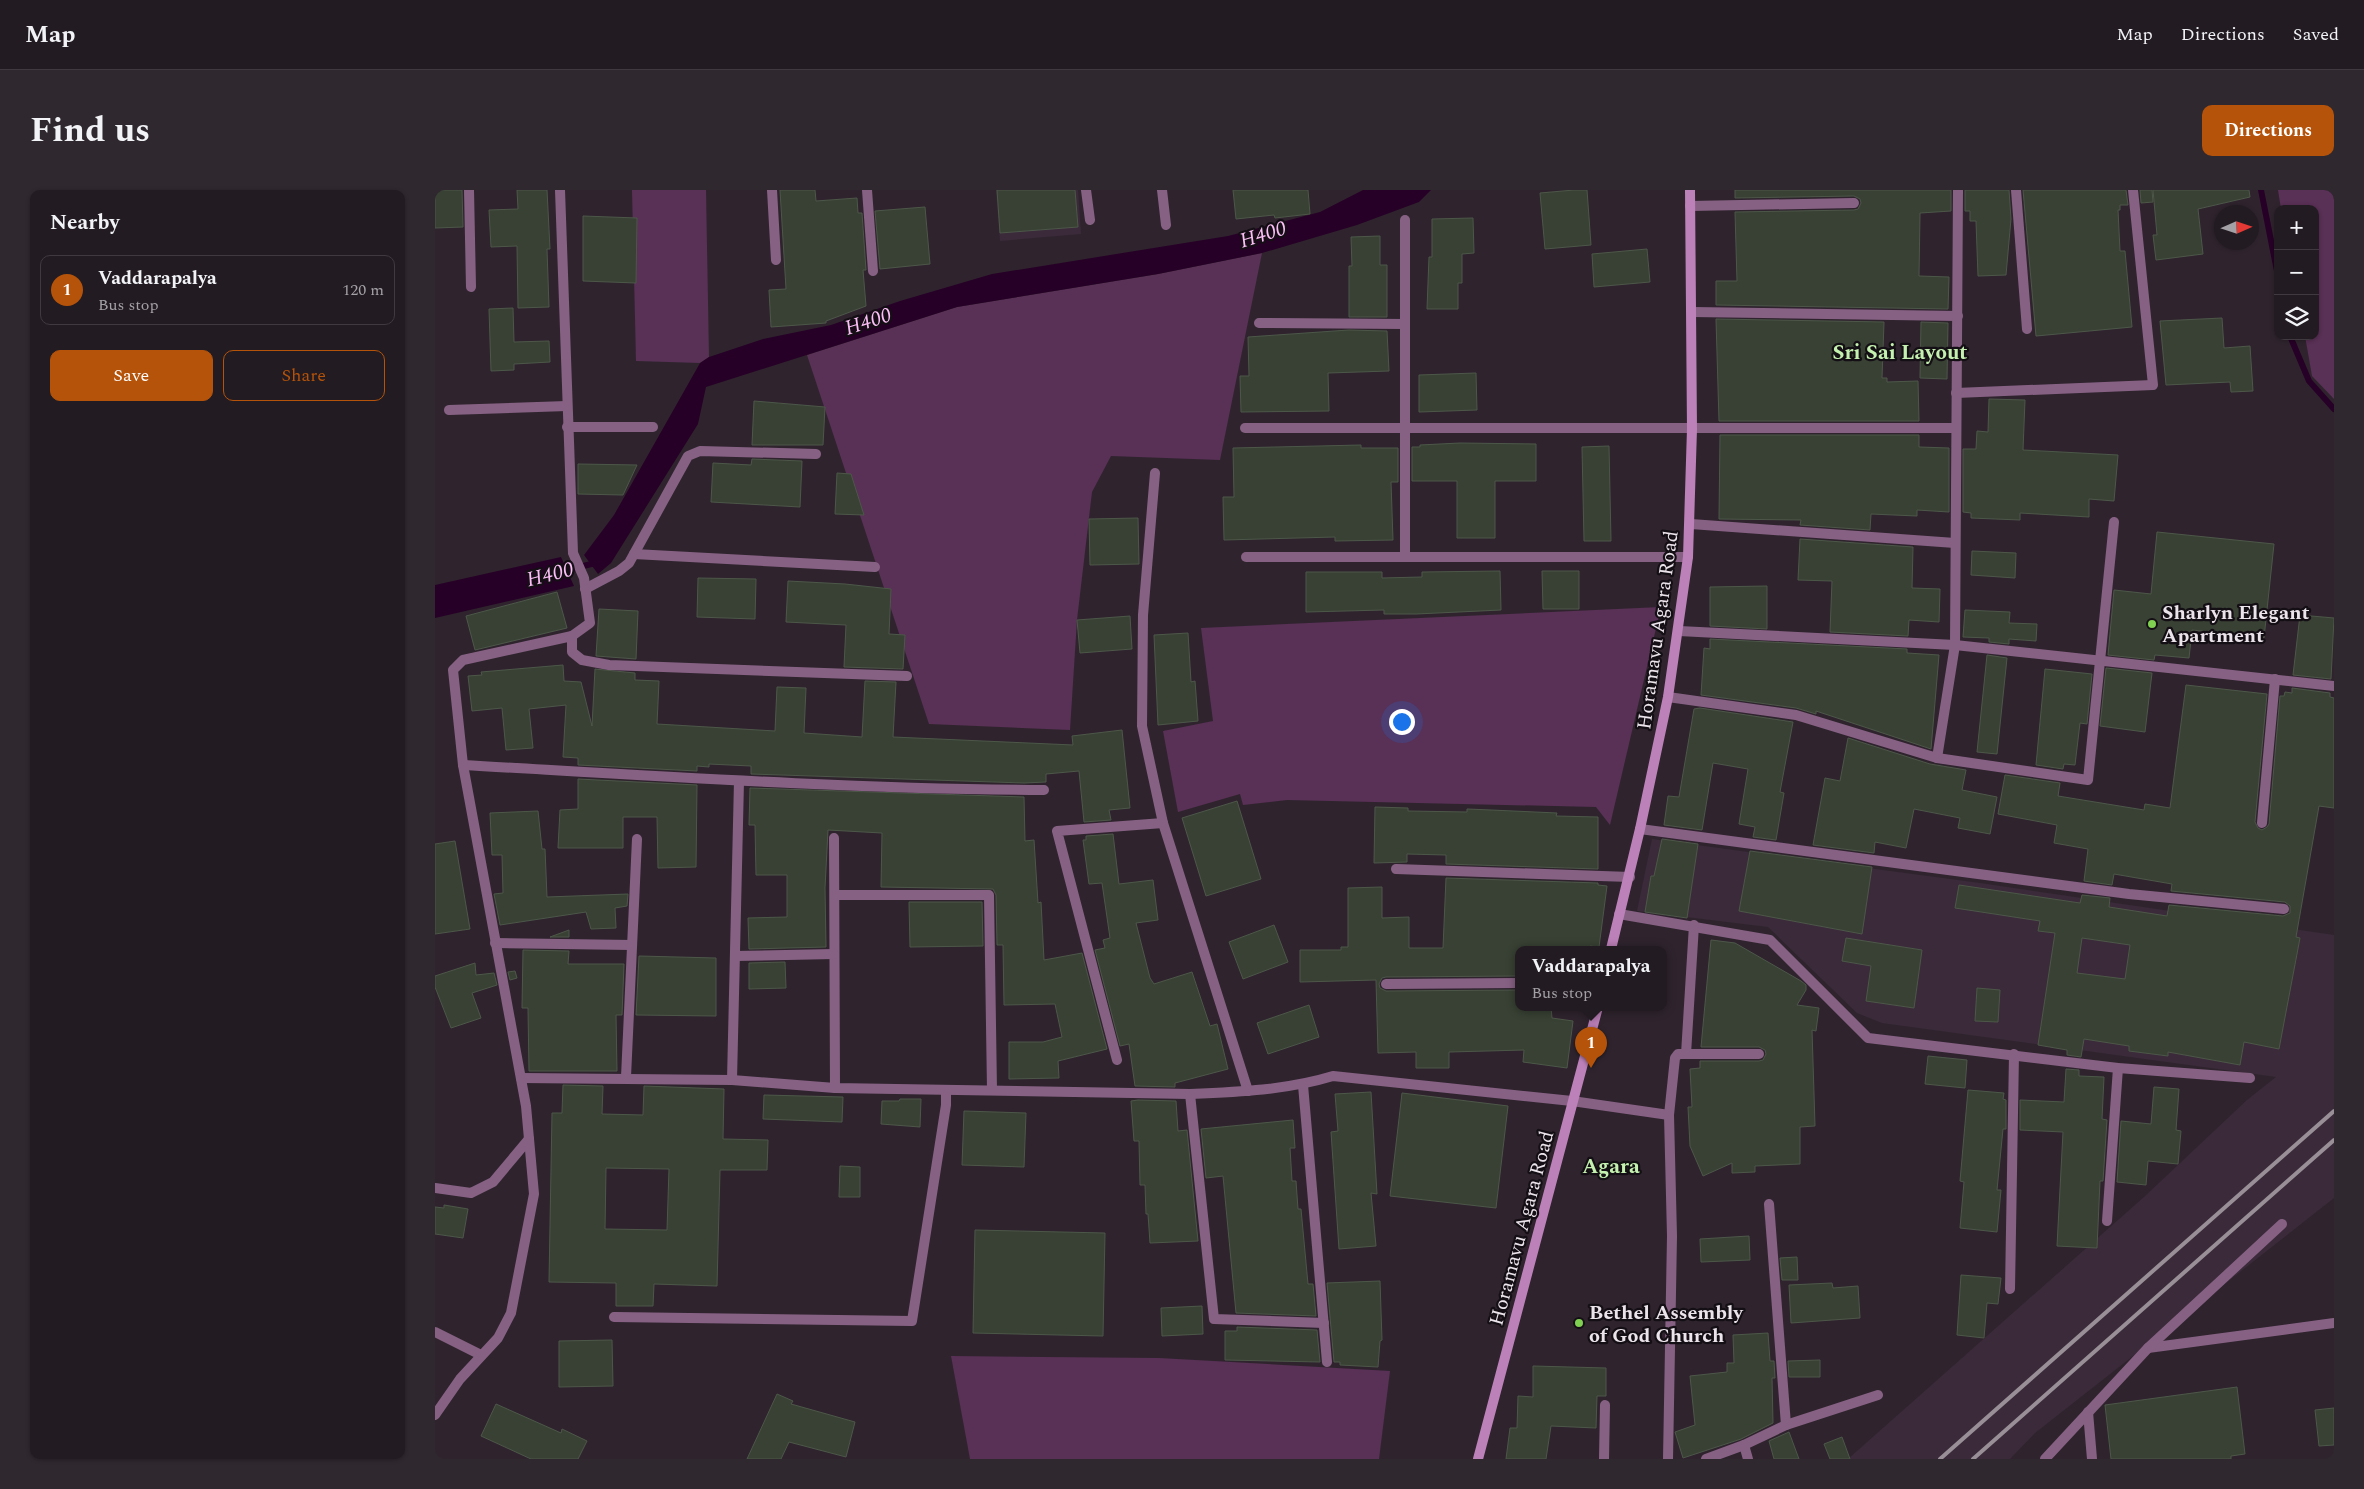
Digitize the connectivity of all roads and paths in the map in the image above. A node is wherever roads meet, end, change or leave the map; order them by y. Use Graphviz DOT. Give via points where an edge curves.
graph roads {
  1 [pos="469,190"];
  2 [pos="560,190"];
  3 [pos="772,190"];
  4 [pos="867,190"];
  5 [pos="1086,190"];
  6 [pos="1162,190"];
  7 [pos="1690,190"];
  8 [pos="1958,190"];
  9 [pos="2016,190"];
  10 [pos="2133,190"];
  11 [pos="1855,203"];
  12 [pos="1690,206"];
  13 [pos="1090,220"];
  14 [pos="1405,220"];
  15 [pos="1166,225"];
  16 [pos="776,260"];
  17 [pos="873,272"];
  18 [pos="471,287"];
  19 [pos="1692,312"];
  20 [pos="1958,316"];
  21 [pos="1259,323"];
  22 [pos="1405,324"];
  23 [pos="2027,329"];
  24 [pos="1956,393"];
  25 [pos="567,406"];
  26 [pos="449,410"];
  27 [pos="567,427"];
  28 [pos="653,427"];
  29 [pos="1245,428"];
  30 [pos="1405,428"];
  31 [pos="1956,428"];
  32 [pos="1692,429"];
  33 [pos="816,454"];
  34 [pos="1155,473"];
  35 [pos="2114,522"];
  36 [pos="1691,524"];
  37 [pos="1955,543"];
  38 [pos="634,554"];
  39 [pos="1246,557"];
  40 [pos="1688,557"];
  41 [pos="1405,558"];
  42 [pos="875,567"];
  43 [pos="585,589"];
  44 [pos="1679,631"];
  45 [pos="572,636"];
  46 [pos="1955,645"];
  47 [pos="2099,661"];
  48 [pos="907,676"];
  49 [pos="2275,678"];
  50 [pos="2334,686"];
  51 [pos="1668,697"];
  52 [pos="1937,758"];
  53 [pos="463,765"];
  54 [pos="739,780"];
  55 [pos="1044,790"];
  56 [pos="2262,823"];
  57 [pos="1163,824"];
  58 [pos="1640,829"];
  59 [pos="834,838"];
  60 [pos="637,839"];
  61 [pos="1396,869"];
  62 [pos="1630,876"];
  63 [pos="835,895"];
  64 [pos="2284,909"];
  65 [pos="1619,914"];
  66 [pos="1694,925"];
  67 [pos="495,943"];
  68 [pos="632,945"];
  69 [pos="1612,946"];
  70 [pos="834,954"];
  71 [pos="735,956"];
  72 [pos="1515,983"];
  73 [pos="1386,984"];
  74 [pos="1597,1011"];
  75 [pos="1686,1054"];
  76 [pos="1759,1054"];
  77 [pos="2014,1054"];
  78 [pos="1117,1060"];
  79 [pos="2117,1068"];
  80 [pos="521,1078"];
  81 [pos="626,1078"];
  82 [pos="2250,1078"];
  83 [pos="732,1080"];
  84 [pos="1303,1085"];
  85 [pos="835,1088"];
  86 [pos="992,1090"];
  87 [pos="946,1091"];
  88 [pos="1248,1091"];
  89 [pos="1190,1094"];
  90 [pos="1572,1101"];
  91 [pos="1669,1116"];
  92 [pos="529,1139"];
  93 [pos="435,1188"];
  94 [pos="1769,1204"];
  95 [pos="2107,1221"];
  96 [pos="2282,1224"];
  97 [pos="2010,1289"];
  98 [pos="614,1317"];
  99 [pos="1324,1324"];
  100 [pos="2334,1324"];
  101 [pos="435,1332"];
  102 [pos="2148,1348"];
  103 [pos="481,1355"];
  104 [pos="1327,1362"];
  105 [pos="1878,1395"];
  106 [pos="1605,1405"];
  107 [pos="2088,1412"];
  108 [pos="435,1415"];
  109 [pos="1786,1425"];
  110 [pos="1744,1445"];
  111 [pos="1478,1459"];
  112 [pos="1604,1459"];
  113 [pos="1668,1459"];
  114 [pos="1706,1459"];
  115 [pos="1748,1459"];
  116 [pos="2045,1459"];
  117 [pos="2092,1459"];
  1 -- 18 [label="street"];
  2 -- 25 [label="street"];
  3 -- 16 [label="street"];
  4 -- 17 [label="street"];
  5 -- 13 [label="street"];
  6 -- 15 [label="street"];
  7 -- 12 [label="street, Horamavu Agara Road"];
  8 -- 20 [label="street"];
  9 -- 23 [label="street"];
  10 -- 24 [label="street" via="2153,385"];
  11 -- 12 [label="street"];
  12 -- 19 [label="street, Horamavu Agara Road"];
  14 -- 22 [label="street"];
  19 -- 20 [label="street"];
  19 -- 32 [label="street, Horamavu Agara Road"];
  20 -- 24 [label="street"];
  21 -- 22 [label="street"];
  22 -- 30 [label="street"];
  24 -- 31 [label="street"];
  25 -- 26 [label="street"];
  25 -- 27 [label="street"];
  27 -- 28 [label="street"];
  27 -- 43 [label="street" via="573,553 584,578"];
  29 -- 30 [label="street"];
  30 -- 32 [label="street"];
  30 -- 41 [label="street"];
  31 -- 32 [label="street"];
  31 -- 37 [label="street"];
  32 -- 36 [label="street, Horamavu Agara Road"];
  33 -- 38 [label="street" via="700,451 688,456"];
  34 -- 57 [label="street" via="1143,615 1142,726"];
  35 -- 47 [label="street"];
  36 -- 37 [label="street"];
  36 -- 40 [label="street, Horamavu Agara Road"];
  37 -- 46 [label="street"];
  38 -- 42 [label="street"];
  38 -- 43 [label="street" via="619,571"];
  39 -- 41 [label="street"];
  40 -- 41 [label="street"];
  40 -- 44 [label="street, Horamavu Agara Road"];
  43 -- 45 [label="street" via="590,624"];
  44 -- 46 [label="street"];
  44 -- 51 [label="street, Horamavu Agara Road"];
  45 -- 48 [label="street" via="572,652 582,660 609,665"];
  45 -- 53 [label="street" via="457,664 453,670"];
  46 -- 47 [label="street"];
  46 -- 52 [label="street"];
  47 -- 49 [label="street"];
  47 -- 52 [label="street" via="2088,780"];
  49 -- 50 [label="street"];
  49 -- 56 [label="street"];
  51 -- 52 [label="street" via="1796,715"];
  51 -- 58 [label="street, Horamavu Agara Road"];
  53 -- 54 [label="street"];
  53 -- 67 [label="street"];
  54 -- 55 [label="street"];
  54 -- 71 [label="street"];
  57 -- 78 [label="street" via="1057,831"];
  57 -- 88 [label="street"];
  58 -- 62 [label="street, Horamavu Agara Road"];
  58 -- 64 [label="street" via="2129,894"];
  59 -- 63 [label="street"];
  60 -- 68 [label="street"];
  61 -- 62 [label="street"];
  62 -- 65 [label="street, Horamavu Agara Road"];
  63 -- 70 [label="street"];
  63 -- 86 [label="street" via="989,895"];
  65 -- 66 [label="street"];
  65 -- 69 [label="street, Horamavu Agara Road"];
  66 -- 75 [label="street"];
  66 -- 77 [label="street" via="1770,940 1868,1038"];
  67 -- 68 [label="street"];
  67 -- 80 [label="street"];
  68 -- 81 [label="street"];
  70 -- 71 [label="street"];
  70 -- 85 [label="street"];
  71 -- 83 [label="street"];
  72 -- 73 [label="street"];
  74 -- 90 [label="street, Horamavu Agara Road"];
  75 -- 76 [label="street"];
  75 -- 91 [label="street" via="1678,1054 1675,1058"];
  77 -- 79 [label="street"];
  77 -- 97 [label="street"];
  79 -- 82 [label="street"];
  79 -- 95 [label="street"];
  80 -- 81 [label="street"];
  80 -- 92 [label="street"];
  81 -- 83 [label="street"];
  83 -- 85 [label="street"];
  84 -- 88 [label="street"];
  84 -- 90 [label="street" via="1333,1076"];
  84 -- 99 [label="street"];
  85 -- 87 [label="street"];
  86 -- 87 [label="street"];
  86 -- 89 [label="street"];
  87 -- 98 [label="street" via="912,1321"];
  88 -- 89 [label="street"];
  89 -- 99 [label="street" via="1214,1319"];
  90 -- 91 [label="street"];
  90 -- 111 [label="street, Horamavu Agara Road"];
  91 -- 113 [label="street" via="1672,1236"];
  92 -- 93 [label="street" via="493,1182 471,1193"];
  92 -- 103 [label="street" via="534,1194 511,1313 498,1338"];
  94 -- 109 [label="street"];
  96 -- 102 [label="street"];
  99 -- 104 [label="street"];
  100 -- 102 [label="street"];
  101 -- 103 [label="street"];
  102 -- 107 [label="street"];
  103 -- 108 [label="street"];
  105 -- 109 [label="street"];
  106 -- 112 [label="street"];
  107 -- 116 [label="street"];
  107 -- 117 [label="street"];
  109 -- 110 [label="street"];
  110 -- 114 [label="street"];
  110 -- 115 [label="street"];
}
